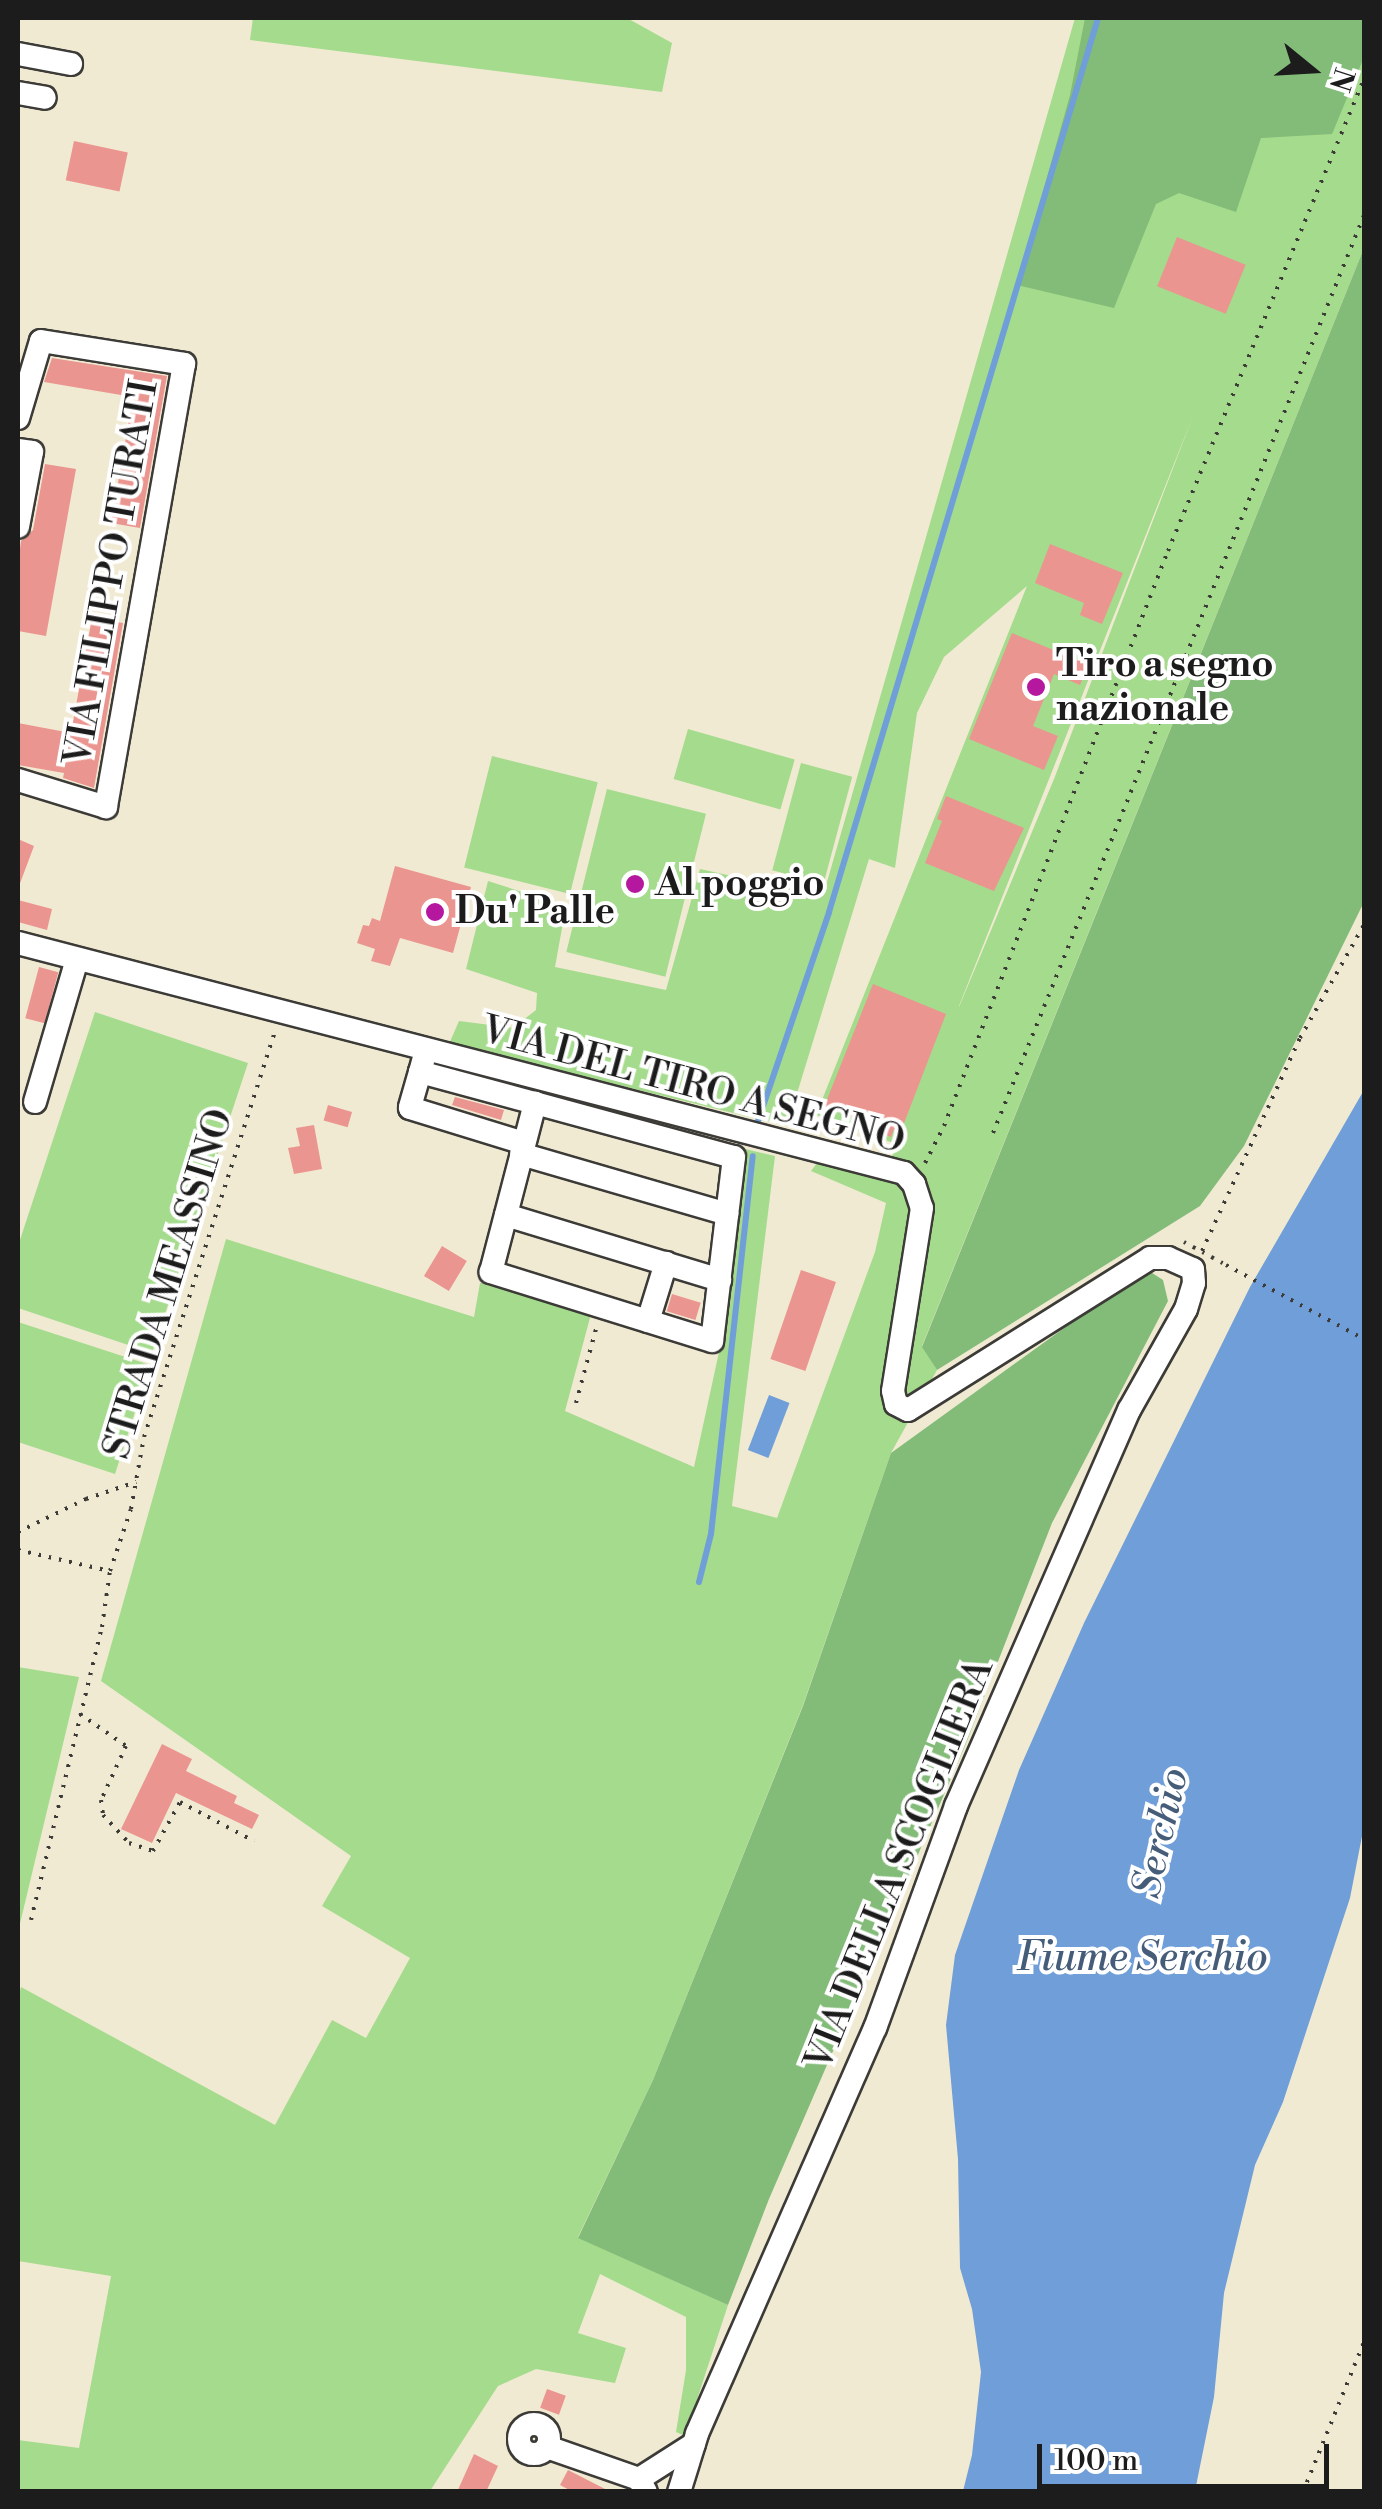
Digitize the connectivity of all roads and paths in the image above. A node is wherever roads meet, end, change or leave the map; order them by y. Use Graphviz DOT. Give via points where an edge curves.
graph roads {
  1 [pos="18,54"];
  2 [pos="70,64"];
  3 [pos="1364,79"];
  4 [pos="18,93"];
  5 [pos="44,98"];
  6 [pos="1364,215"];
  7 [pos="18,418"];
  8 [pos="18,450"];
  9 [pos="18,527"];
  10 [pos="18,780"];
  11 [pos="1364,924"];
  12 [pos="18,943"];
  13 [pos="78,959"];
  14 [pos="280,1012"];
  15 [pos="423,1061"];
  16 [pos="18,1078"];
  17 [pos="535,1103"];
  18 [pos="993,1133"];
  19 [pos="523,1149"];
  20 [pos="909,1179"];
  21 [pos="728,1214"];
  22 [pos="506,1215"];
  23 [pos="1184,1242"];
  24 [pos="666,1263"];
  25 [pos="1193,1269"];
  26 [pos="720,1280"];
  27 [pos="601,1306"];
  28 [pos="648,1321"];
  29 [pos="1364,1339"];
  30 [pos="576,1403"];
  31 [pos="136,1482"];
  32 [pos="18,1532"];
  33 [pos="18,1550"];
  34 [pos="110,1571"];
  35 [pos="80,1714"];
  36 [pos="254,1841"];
  37 [pos="31,1920"];
  38 [pos="1364,2342"];
  39 [pos="694,2444"];
  40 [pos="547,2447"];
  41 [pos="642,2485"];
  42 [pos="678,2492"];
  43 [pos="1303,2492"];
  1 -- 2 [label="street"];
  3 -- 20 [label="path" via="1168,551 944,1126"];
  4 -- 5 [label="street"];
  6 -- 18 [label="path"];
  7 -- 10 [label="street, VIA FILIPPO TURATI" via="41,341 184,364 106,807"];
  8 -- 9 [label="street" via="32,452"];
  11 -- 25 [label="path" via="1300,1038"];
  12 -- 13 [label="street, VIA DEL TIRO A SEGNO"];
  13 -- 14 [label="street, VIA DEL TIRO A SEGNO"];
  13 -- 16 [label="street" via="38,1093"];
  14 -- 15 [label="street, VIA DEL TIRO A SEGNO"];
  14 -- 31 [label="path, STRADA MEASSINO" via="144,1437"];
  15 -- 17 [label="street"];
  15 -- 19 [label="street" via="410,1108"];
  15 -- 20 [label="street, VIA DEL TIRO A SEGNO"];
  17 -- 19 [label="street"];
  17 -- 21 [label="street" via="734,1157"];
  19 -- 21 [label="street"];
  19 -- 22 [label="street"];
  20 -- 25 [label="street, VIA DEL TIRO A SEGNO" via="922,1208 921,1229 893,1391 896,1404 908,1410 1150,1258"];
  21 -- 26 [label="street"];
  22 -- 24 [label="street"];
  22 -- 27 [label="street" via="491,1272"];
  23 -- 29 [label="path, bridge"];
  24 -- 26 [label="street"];
  24 -- 28 [label="street"];
  25 -- 39 [label="street, VIA DELLA SCOGLIERA" via="1186,1309 1129,1410 1022,1652 956,1806 875,2028"];
  26 -- 28 [label="street" via="712,1341"];
  27 -- 28 [label="street"];
  27 -- 30 [label="path"];
  31 -- 32 [label="path"];
  31 -- 34 [label="path, STRADA MEASSINO"];
  33 -- 34 [label="path"];
  34 -- 35 [label="path, STRADA MEASSINO"];
  35 -- 36 [label="path" via="126,1746 101,1800 103,1814 129,1843 153,1851 180,1802"];
  35 -- 37 [label="path, STRADA MEASSINO"];
  38 -- 43 [label="path"];
  39 -- 41 [label="street"];
  39 -- 42 [label="street, VIA DELLA SCOGLIERA"];
  40 -- 41 [label="street"];
}
